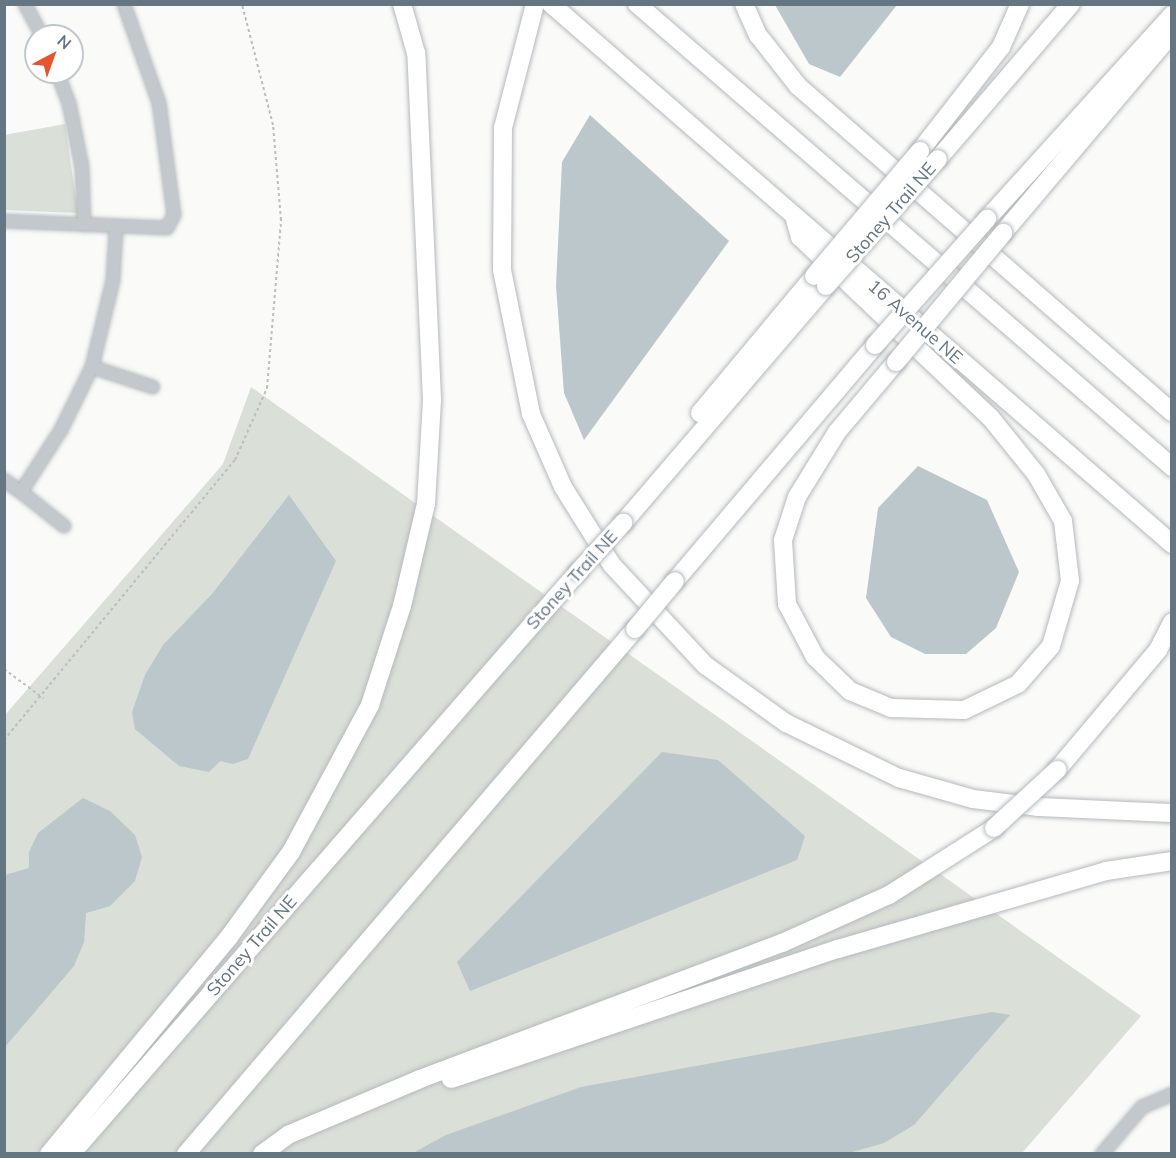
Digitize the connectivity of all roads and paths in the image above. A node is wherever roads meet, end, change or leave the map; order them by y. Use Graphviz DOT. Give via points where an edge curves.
graph roads {
  1 [pos="25,4"];
  2 [pos="124,4"];
  3 [pos="242,4"];
  4 [pos="402,4"];
  5 [pos="535,4"];
  6 [pos="551,4"];
  7 [pos="637,4"];
  8 [pos="744,4"];
  9 [pos="1020,4"];
  10 [pos="1071,4"];
  11 [pos="1172,15"];
  12 [pos="36,24"];
  13 [pos="1172,33"];
  14 [pos="62,84"];
  15 [pos="794,216"];
  16 [pos="4,221"];
  17 [pos="84,225"];
  18 [pos="116,229"];
  19 [pos="820,281"];
  20 [pos="92,367"];
  21 [pos="153,387"];
  22 [pos="1172,412"];
  23 [pos="1172,467"];
  24 [pos="4,480"];
  25 [pos="21,492"];
  26 [pos="64,526"];
  27 [pos="1172,544"];
  28 [pos="1172,622"];
  29 [pos="4,669"];
  30 [pos="43,698"];
  31 [pos="4,740"];
  32 [pos="1172,813"];
  33 [pos="1172,861"];
  34 [pos="420,1079"];
  35 [pos="1172,1094"];
  36 [pos="49,1154"];
  37 [pos="71,1154"];
  38 [pos="186,1154"];
  39 [pos="262,1154"];
  40 [pos="1102,1154"];
  1 -- 12 [label="street"];
  2 -- 18 [label="street" via="159,103 174,215 167,228"];
  3 -- 30 [label="path" via="273,125 281,220 267,388 235,460"];
  4 -- 36 [label="highway" via="416,52 432,399 426,504 402,606 370,705 291,852 229,937"];
  5 -- 32 [label="highway" via="503,128 502,270 531,414 585,526 638,597 705,665 786,723 899,778 973,799 1038,807"];
  6 -- 15 [label="highway, 16 Avenue NE"];
  7 -- 23 [label="highway"];
  8 -- 22 [label="highway" via="758,35 798,86"];
  9 -- 19 [label="highway, bridge" via="1001,47"];
  10 -- 19 [label="highway, Stoney Trail NE, bridge" via="938,159"];
  11 -- 38 [label="highway, bridge" via="875,345"];
  13 -- 15 [label="highway, bridge" via="1003,233 896,362 837,432 797,497 783,540 787,604 815,657 850,691 891,708 964,710 1018,684 1051,646 1070,581 1063,521 1036,474 990,417 800,237"];
  14 -- 17 [label="street" via="82,167"];
  15 -- 27 [label="highway, 16 Avenue NE"];
  16 -- 17 [label="street"];
  17 -- 18 [label="street"];
  18 -- 20 [label="street" via="113,280"];
  19 -- 37 [label="highway, Stoney Trail NE, bridge" via="578,572"];
  20 -- 21 [label="street"];
  20 -- 25 [label="street" via="61,430"];
  24 -- 25 [label="street"];
  25 -- 26 [label="street"];
  28 -- 34 [label="highway, bridge" via="1158,650 1057,770 994,828 888,895 782,943"];
  29 -- 30 [label="path"];
  30 -- 31 [label="path"];
  33 -- 34 [label="highway" via="1106,871 849,945 443,1082"];
  34 -- 39 [label="highway" via="290,1134"];
  35 -- 40 [label="street" via="1142,1107"];
}
